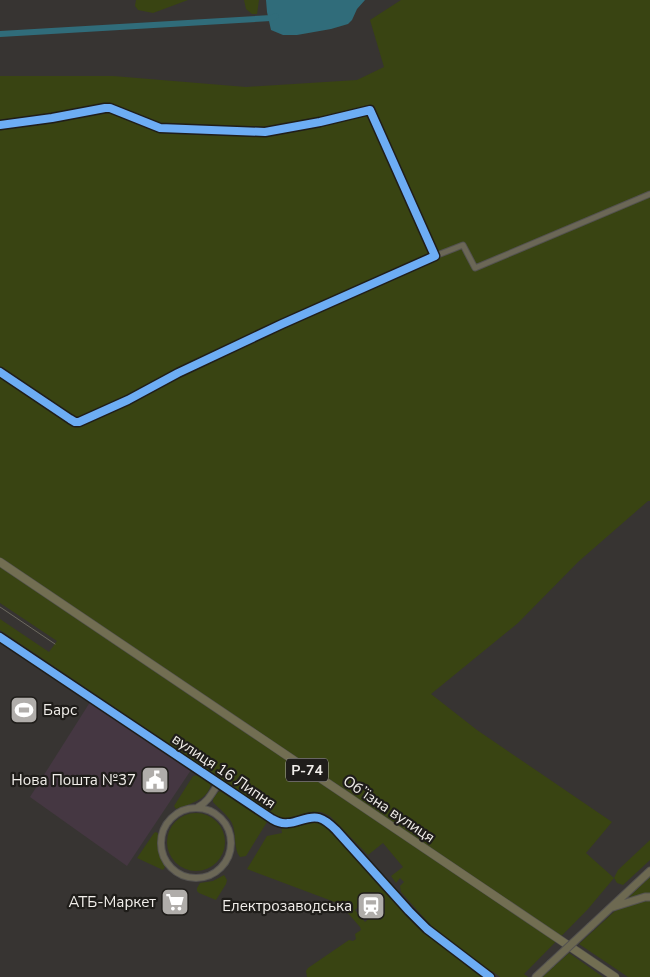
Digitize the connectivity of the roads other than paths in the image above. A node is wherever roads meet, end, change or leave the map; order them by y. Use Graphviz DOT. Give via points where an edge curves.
graph roads {
  1 [pos="0,124"];
  2 [pos="650,194"];
  3 [pos="436,256"];
  4 [pos="0,372"];
  5 [pos="0,562"];
  6 [pos="0,637"];
  7 [pos="218,784"];
  8 [pos="210,796"];
  9 [pos="197,808"];
  10 [pos="213,812"];
  11 [pos="650,871"];
  12 [pos="650,897"];
  13 [pos="610,908"];
  14 [pos="490,977"];
  15 [pos="536,977"];
  16 [pos="615,977"];
  1 -- 3 [label="street" via="110,108 160,128 265,132 370,110"];
  2 -- 3 [label="street" via="475,268 462,245"];
  3 -- 4 [label="street" via="248,340 79,422"];
  5 -- 16 [label="main road, Обʼїзна вулиця / Р-74"];
  6 -- 7 [label="street, вулиця 16 Липня"];
  7 -- 8 [label="street"];
  7 -- 14 [label="street, вулиця 16 Липня" via="280,823 289,824 311,817 326,821 409,911"];
  8 -- 9 [label="street"];
  8 -- 10 [label="street"];
  9 -- 10 [label="street"];
  9 -- 10 [label="street" via="186,809 173,816 160,839 167,864 187,878 215,873 229,854 231,839 228,830"];
  11 -- 13 [label="main road"];
  12 -- 13 [label="main road"];
  13 -- 15 [label="main road, bridge"];
}
